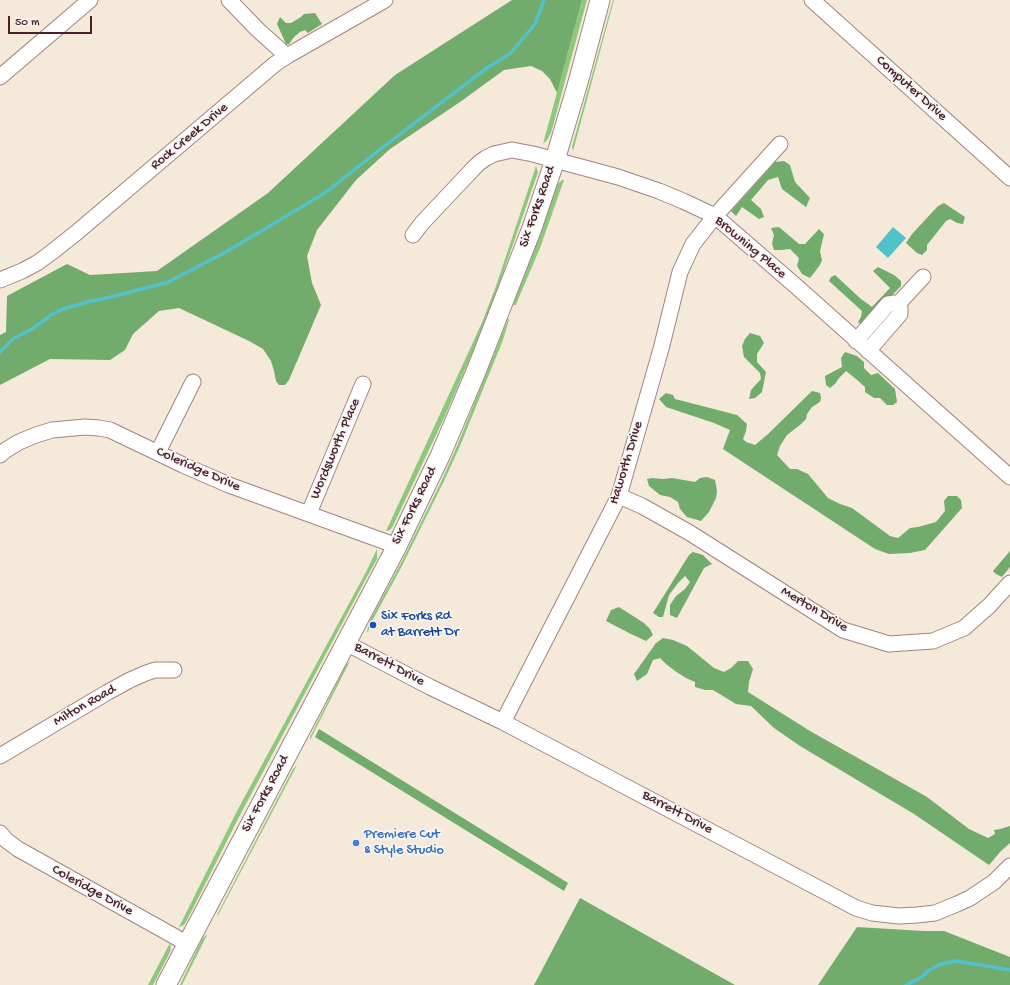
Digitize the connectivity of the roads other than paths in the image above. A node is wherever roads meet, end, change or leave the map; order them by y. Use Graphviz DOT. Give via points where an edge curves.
graph roads {
  1 [pos="90,0"];
  2 [pos="229,0"];
  3 [pos="385,0"];
  4 [pos="600,0"];
  5 [pos="812,0"];
  6 [pos="287,56"];
  7 [pos="0,77"];
  8 [pos="780,144"];
  9 [pos="555,160"];
  10 [pos="1010,178"];
  11 [pos="715,216"];
  12 [pos="413,235"];
  13 [pos="923,277"];
  14 [pos="0,280"];
  15 [pos="898,304"];
  16 [pos="856,340"];
  17 [pos="868,351"];
  18 [pos="193,382"];
  19 [pos="363,384"];
  20 [pos="158,452"];
  21 [pos="0,455"];
  22 [pos="1010,477"];
  23 [pos="619,496"];
  24 [pos="309,513"];
  25 [pos="397,546"];
  26 [pos="1010,583"];
  27 [pos="346,642"];
  28 [pos="174,670"];
  29 [pos="503,722"];
  30 [pos="0,756"];
  31 [pos="0,833"];
  32 [pos="1010,866"];
  33 [pos="188,944"];
  34 [pos="166,985"];
  1 -- 7 [label="street"];
  2 -- 6 [label="street"];
  3 -- 6 [label="street, Rock Creek Drive"];
  4 -- 9 [label="main road, Six Forks Road"];
  5 -- 10 [label="street, Computer Drive"];
  6 -- 14 [label="street, Rock Creek Drive" via="76,234 37,263"];
  8 -- 11 [label="street, Haworth Drive"];
  9 -- 11 [label="street, Browning Place" via="659,191"];
  9 -- 12 [label="street, Browning Place" via="512,150 486,158"];
  9 -- 25 [label="main road, Six Forks Road" via="532,228 475,374"];
  11 -- 16 [label="street, Browning Place"];
  11 -- 23 [label="street, Haworth Drive" via="693,244 680,272"];
  13 -- 15 [label="street"];
  15 -- 16 [label="street" via="888,304"];
  15 -- 17 [label="street" via="900,314"];
  16 -- 17 [label="street, Browning Place"];
  17 -- 22 [label="street, Browning Place"];
  18 -- 20 [label="street"];
  19 -- 24 [label="street, Wordsworth Place"];
  20 -- 21 [label="street, Coleridge Drive" via="110,430 85,427 52,430 36,435 19,442"];
  20 -- 24 [label="street, Coleridge Drive" via="229,485"];
  23 -- 26 [label="street, Merton Drive" via="690,533 843,630 889,644 933,640 964,628"];
  23 -- 29 [label="street, Haworth Drive"];
  24 -- 25 [label="street, Coleridge Drive"];
  25 -- 27 [label="main road, Six Forks Road"];
  27 -- 29 [label="street, Barrett Drive"];
  27 -- 33 [label="main road, Six Forks Road"];
  28 -- 30 [label="street, Milton Road" via="155,670 130,680"];
  29 -- 32 [label="street, Barrett Drive" via="861,910 899,916 935,912 970,898 994,882"];
  31 -- 33 [label="street, Coleridge Drive" via="18,849"];
  33 -- 34 [label="main road, Six Forks Road"];
}
